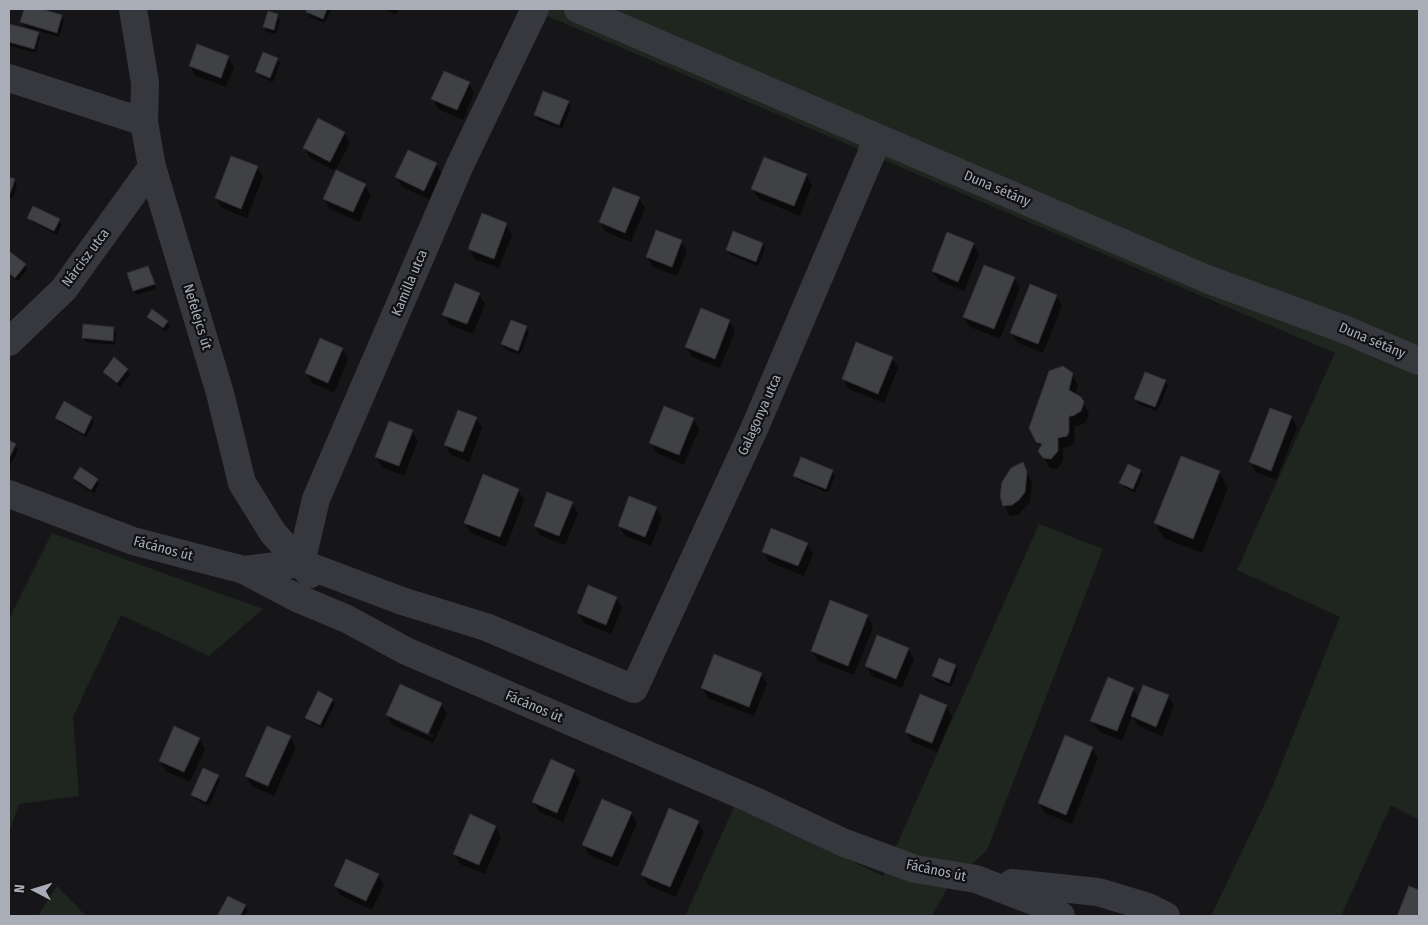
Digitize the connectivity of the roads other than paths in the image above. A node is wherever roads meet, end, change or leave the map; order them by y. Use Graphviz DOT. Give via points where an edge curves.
graph roads {
  1 [pos="133,9"];
  2 [pos="535,9"];
  3 [pos="578,9"];
  4 [pos="9,78"];
  5 [pos="144,122"];
  6 [pos="877,137"];
  7 [pos="152,167"];
  8 [pos="9,342"];
  9 [pos="1419,361"];
  10 [pos="9,494"];
  11 [pos="301,563"];
  12 [pos="244,570"];
  13 [pos="347,619"];
  14 [pos="976,879"];
  15 [pos="1061,916"];
  16 [pos="1166,916"];
  1 -- 5 [label="street" via="145,82"];
  2 -- 11 [label="street, Kamilla utca" via="460,165 316,499"];
  3 -- 6 [label="street, Duna sétány"];
  4 -- 5 [label="street"];
  5 -- 7 [label="street, Nefelejcs út"];
  6 -- 9 [label="street, Duna sétány" via="1207,279 1341,328"];
  6 -- 11 [label="street, Galagonya utca" via="756,427 634,689 486,627 402,601"];
  7 -- 8 [label="street, Nárcisz utca" via="64,289"];
  7 -- 11 [label="street, Nefelejcs út" via="220,393 242,483 273,533"];
  10 -- 12 [label="street, Fácános út" via="133,541"];
  11 -- 12 [label="street"];
  11 -- 13 [label="street, Nefelejcs út"];
  12 -- 13 [label="street, Fácános út" via="297,598"];
  13 -- 14 [label="street, Fácános út" via="406,651 753,800 842,842 915,869"];
  14 -- 15 [label="street, Fácános út" via="1046,906"];
  14 -- 16 [label="street" via="1098,892"];
}
